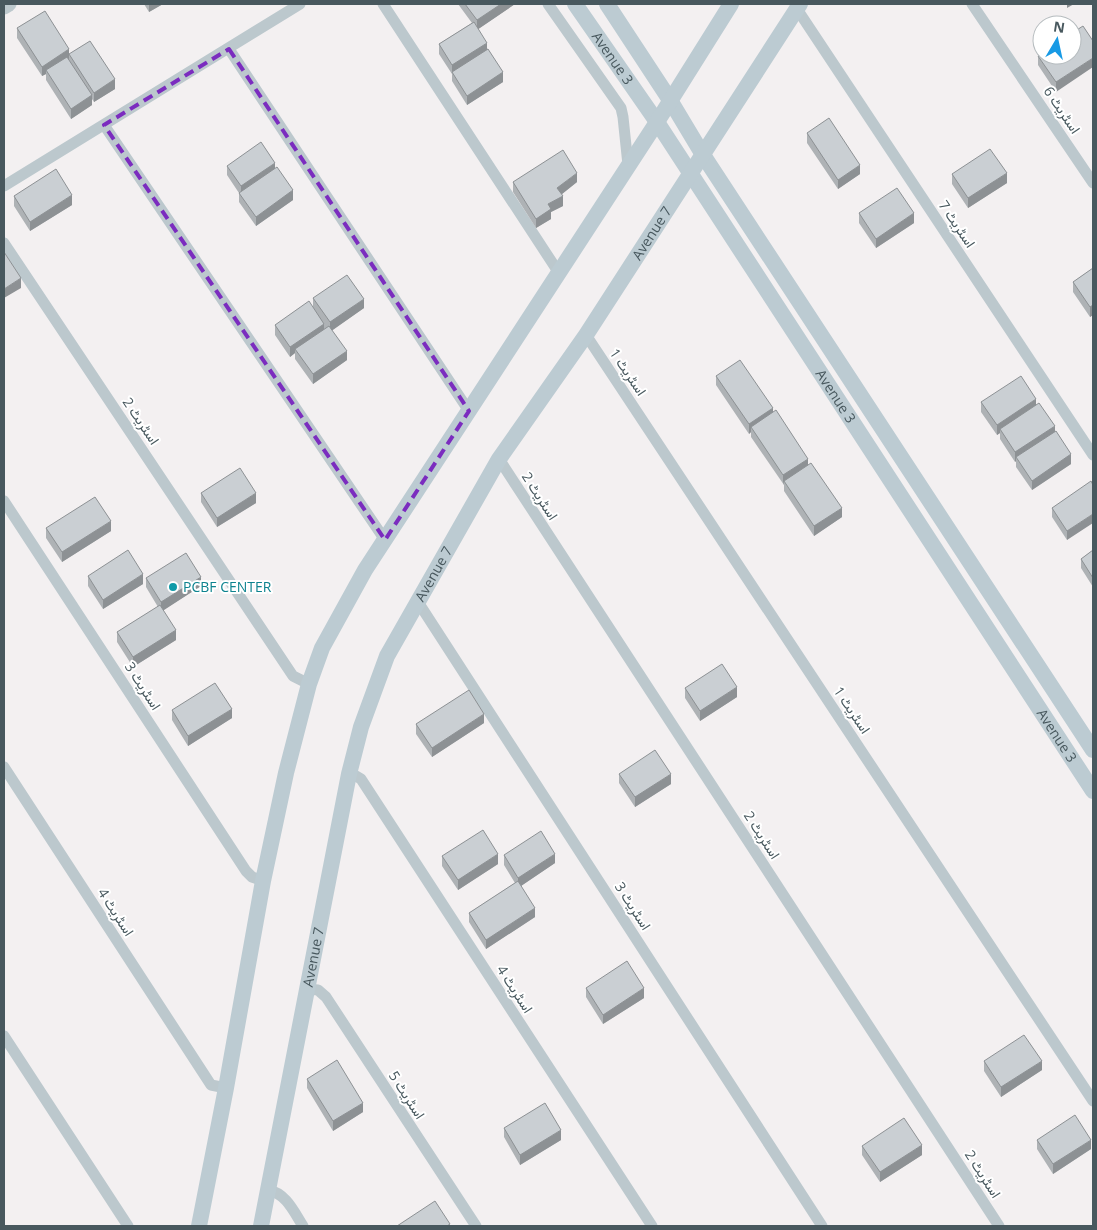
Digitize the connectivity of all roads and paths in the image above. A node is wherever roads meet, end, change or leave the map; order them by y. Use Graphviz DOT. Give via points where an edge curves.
graph roads {
  1 [pos="9,4"];
  2 [pos="300,4"];
  3 [pos="383,4"];
  4 [pos="548,4"];
  5 [pos="575,4"];
  6 [pos="607,4"];
  7 [pos="732,4"];
  8 [pos="972,4"];
  9 [pos="798,6"];
  10 [pos="4,7"];
  11 [pos="228,48"];
  12 [pos="617,65"];
  13 [pos="598,76"];
  14 [pos="670,100"];
  15 [pos="656,122"];
  16 [pos="104,124"];
  17 [pos="703,155"];
  18 [pos="628,166"];
  19 [pos="689,173"];
  20 [pos="1093,183"];
  21 [pos="4,186"];
  22 [pos="4,243"];
  23 [pos="559,272"];
  24 [pos="586,335"];
  25 [pos="469,411"];
  26 [pos="1093,454"];
  27 [pos="499,460"];
  28 [pos="4,501"];
  29 [pos="385,540"];
  30 [pos="418,602"];
  31 [pos="309,684"];
  32 [pos="1093,750"];
  33 [pos="4,767"];
  34 [pos="349,774"];
  35 [pos="1093,792"];
  36 [pos="263,881"];
  37 [pos="307,989"];
  38 [pos="4,1036"];
  39 [pos="226,1088"];
  40 [pos="1093,1101"];
  41 [pos="268,1190"];
  42 [pos="128,1226"];
  43 [pos="199,1226"];
  44 [pos="261,1226"];
  45 [pos="303,1226"];
  46 [pos="476,1226"];
  47 [pos="652,1226"];
  48 [pos="822,1226"];
  49 [pos="1000,1226"];
  1 -- 10 [label="street"];
  2 -- 11 [label="street"];
  3 -- 23 [label="street"];
  4 -- 13 [label="street"];
  5 -- 12 [label="main road, Avenue 3"];
  6 -- 14 [label="main road, Avenue 3"];
  7 -- 14 [label="main road"];
  8 -- 20 [label="street, اسٹریٹ 6"];
  9 -- 17 [label="main road, Avenue 7"];
  9 -- 26 [label="street, اسٹریٹ 7"];
  11 -- 16 [label="street"];
  11 -- 25 [label="street"];
  12 -- 13 [label="street"];
  12 -- 15 [label="main road, Avenue 3"];
  13 -- 18 [label="street" via="623,117"];
  14 -- 15 [label="main road"];
  14 -- 17 [label="main road, Avenue 3"];
  15 -- 18 [label="main road"];
  15 -- 19 [label="main road, Avenue 3"];
  16 -- 21 [label="street"];
  16 -- 29 [label="street"];
  17 -- 19 [label="main road, Avenue 7"];
  17 -- 32 [label="main road, Avenue 3"];
  18 -- 23 [label="main road"];
  19 -- 24 [label="main road, Avenue 7"];
  19 -- 35 [label="main road, Avenue 3"];
  22 -- 31 [label="street, اسٹریٹ 2" via="293,676"];
  23 -- 25 [label="main road"];
  24 -- 27 [label="main road, Avenue 7"];
  24 -- 40 [label="street, اسٹریٹ 1"];
  25 -- 29 [label="main road"];
  27 -- 30 [label="main road, Avenue 7"];
  27 -- 49 [label="street, اسٹریٹ 2"];
  28 -- 36 [label="street, اسٹریٹ 3" via="246,871"];
  29 -- 31 [label="main road" via="352,591 322,648"];
  30 -- 34 [label="main road, Avenue 7" via="377,680"];
  30 -- 48 [label="street, اسٹریٹ 3"];
  31 -- 36 [label="main road"];
  33 -- 39 [label="street, اسٹریٹ 4" via="210,1085"];
  34 -- 37 [label="main road, Avenue 7"];
  34 -- 47 [label="street, اسٹریٹ 4" via="361,779"];
  36 -- 39 [label="main road"];
  37 -- 41 [label="main road, Avenue 7"];
  37 -- 46 [label="street, اسٹریٹ 5" via="318,990 326,997"];
  38 -- 42 [label="street"];
  39 -- 43 [label="main road"];
  41 -- 44 [label="main road, Avenue 7"];
  41 -- 45 [label="street" via="284,1197"];
}
